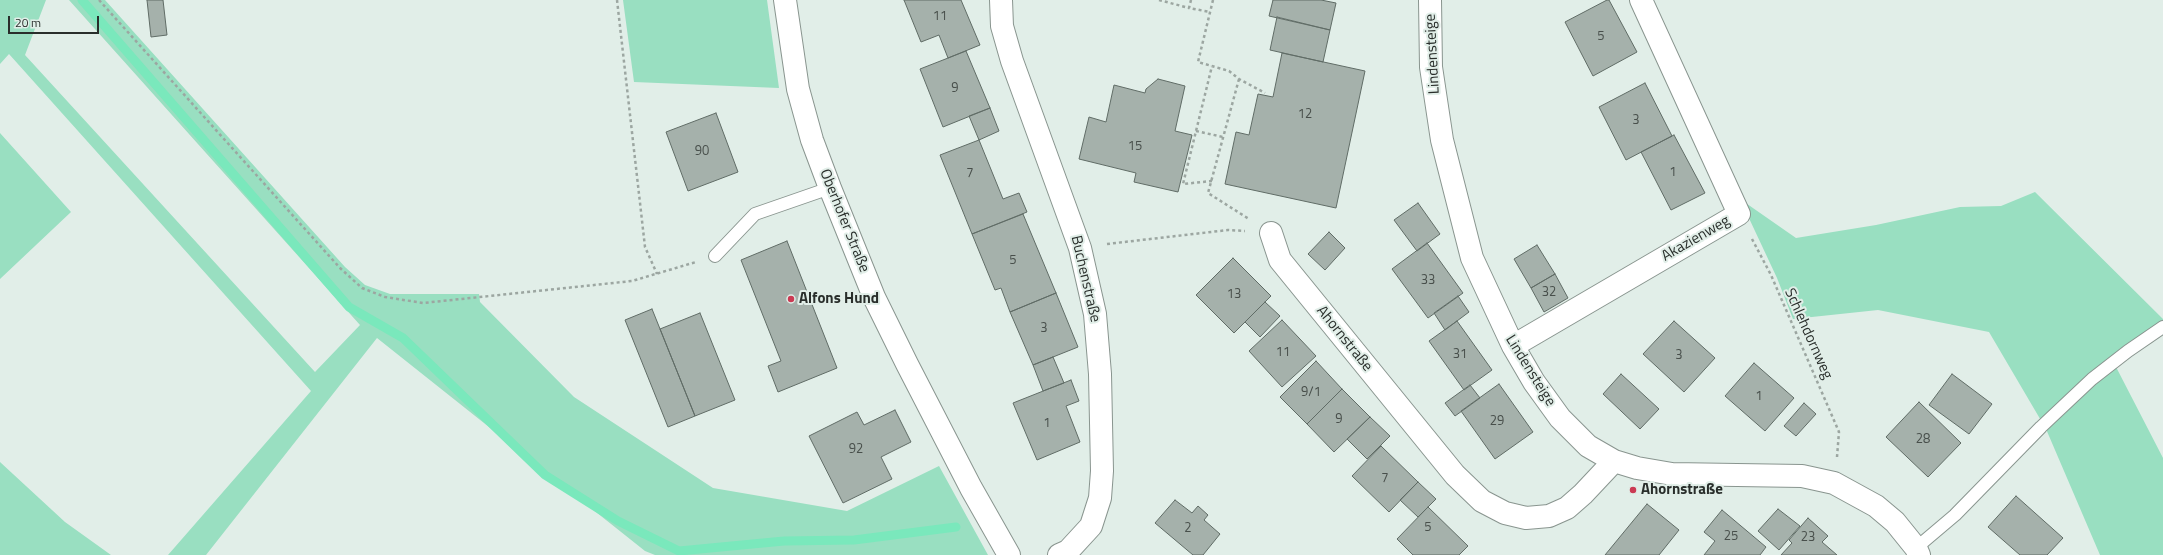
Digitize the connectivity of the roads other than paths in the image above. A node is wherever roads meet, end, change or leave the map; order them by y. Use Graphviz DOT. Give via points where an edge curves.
graph roads {
  1 [pos="785,0"];
  2 [pos="1000,0"];
  3 [pos="1430,0"];
  4 [pos="1641,0"];
  5 [pos="830,188"];
  6 [pos="1271,233"];
  7 [pos="715,256"];
  8 [pos="2163,327"];
  9 [pos="1513,346"];
  10 [pos="1614,461"];
  11 [pos="1918,552"];
  12 [pos="1009,555"];
  13 [pos="1059,555"];
  1 -- 5 [label="street, Oberhofer Straße" via="798,89 812,140"];
  2 -- 13 [label="street, Buchenstraße" via="1002,26 1012,61 1080,248 1095,314 1100,374 1100,498 1091,526 1068,551"];
  3 -- 9 [label="street, Lindensteige" via="1431,67 1444,147 1472,258"];
  4 -- 9 [label="street, Akazienweg" via="1739,214"];
  5 -- 7 [label="lane" via="755,214"];
  5 -- 12 [label="street, Oberhofer Straße" via="874,297 971,488"];
  6 -- 10 [label="street, Ahornstraße" via="1280,260 1455,475 1482,501 1505,513 1526,518 1549,516 1567,508 1584,494"];
  8 -- 11 [label="lane" via="2128,350 2092,379"];
  9 -- 10 [label="street, Lindensteige" via="1534,382 1560,418 1588,446"];
  10 -- 11 [label="street, Lindensteige" via="1672,474 1802,476 1834,483 1876,506 1895,522"];
}
